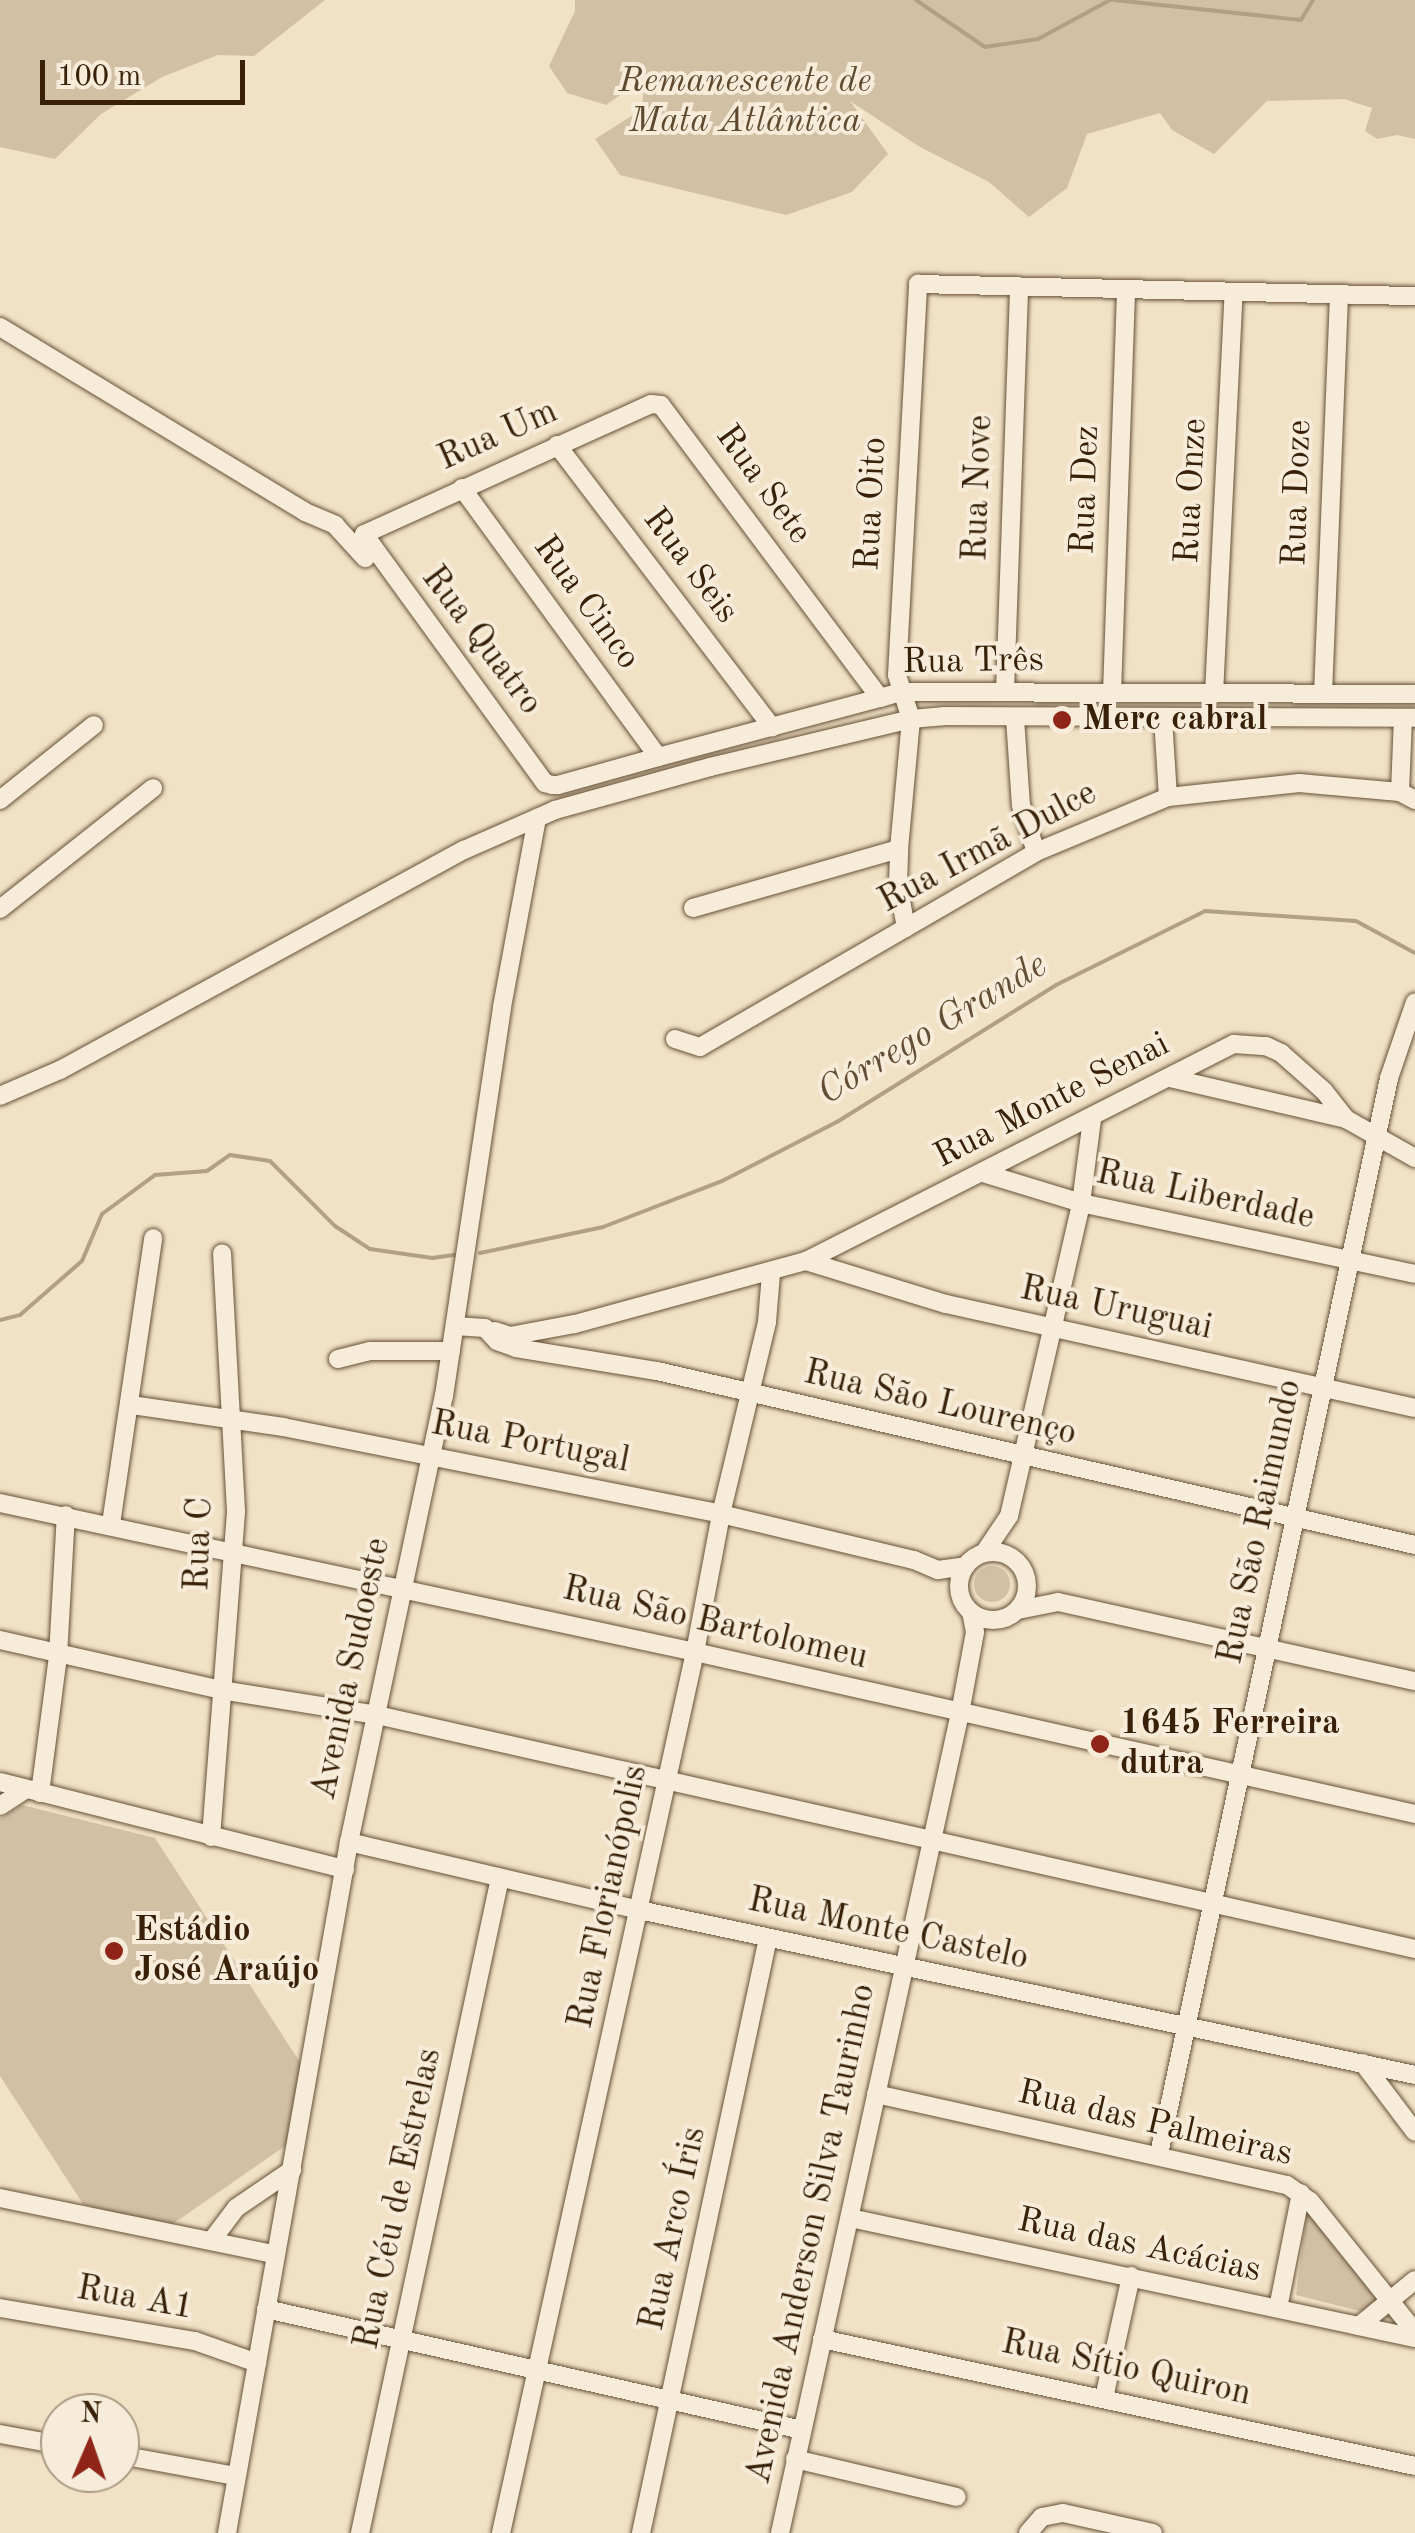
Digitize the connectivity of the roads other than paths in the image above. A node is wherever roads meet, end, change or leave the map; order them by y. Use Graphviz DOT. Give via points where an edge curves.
graph roads {
  1 [pos="1019,286"];
  2 [pos="1126,289"];
  3 [pos="1234,292"];
  4 [pos="1339,295"];
  5 [pos="1415,296"];
  6 [pos="0,327"];
  7 [pos="666,408"];
  8 [pos="557,445"];
  9 [pos="462,488"];
  10 [pos="364,539"];
  11 [pos="901,692"];
  12 [pos="1004,692"];
  13 [pos="1112,693"];
  14 [pos="1214,694"];
  15 [pos="1323,694"];
  16 [pos="1415,694"];
  17 [pos="880,698"];
  18 [pos="911,718"];
  19 [pos="1015,718"];
  20 [pos="1164,718"];
  21 [pos="1409,718"];
  22 [pos="94,726"];
  23 [pos="772,727"];
  24 [pos="658,758"];
  25 [pos="545,783"];
  26 [pos="153,788"];
  27 [pos="1408,796"];
  28 [pos="1168,797"];
  29 [pos="0,800"];
  30 [pos="555,810"];
  31 [pos="537,818"];
  32 [pos="899,848"];
  33 [pos="1036,852"];
  34 [pos="692,908"];
  35 [pos="0,909"];
  36 [pos="906,928"];
  37 [pos="1415,1002"];
  38 [pos="674,1038"];
  39 [pos="1170,1078"];
  40 [pos="0,1096"];
  41 [pos="1092,1118"];
  42 [pos="1346,1119"];
  43 [pos="1377,1139"];
  44 [pos="1415,1158"];
  45 [pos="983,1173"];
  46 [pos="1081,1203"];
  47 [pos="153,1238"];
  48 [pos="222,1253"];
  49 [pos="1354,1260"];
  50 [pos="806,1262"];
  51 [pos="770,1272"];
  52 [pos="1415,1274"];
  53 [pos="455,1326"];
  54 [pos="485,1328"];
  55 [pos="1051,1328"];
  56 [pos="451,1351"];
  57 [pos="338,1359"];
  58 [pos="1324,1388"];
  59 [pos="749,1393"];
  60 [pos="131,1405"];
  61 [pos="1415,1408"];
  62 [pos="229,1418"];
  63 [pos="1024,1456"];
  64 [pos="428,1457"];
  65 [pos="0,1503"];
  66 [pos="721,1514"];
  67 [pos="66,1515"];
  68 [pos="1009,1516"];
  69 [pos="1294,1518"];
  70 [pos="111,1524"];
  71 [pos="1415,1545"];
  72 [pos="234,1552"];
  73 [pos="984,1553"];
  74 [pos="914,1560"];
  75 [pos="966,1566"];
  76 [pos="1021,1569"];
  77 [pos="404,1588"];
  78 [pos="1058,1602"];
  79 [pos="966,1604"];
  80 [pos="1012,1614"];
  81 [pos="0,1640"];
  82 [pos="1267,1650"];
  83 [pos="696,1652"];
  84 [pos="58,1656"];
  85 [pos="971,1656"];
  86 [pos="1415,1681"];
  87 [pos="221,1690"];
  88 [pos="960,1712"];
  89 [pos="377,1715"];
  90 [pos="1238,1775"];
  91 [pos="668,1779"];
  92 [pos="0,1782"];
  93 [pos="33,1791"];
  94 [pos="0,1806"];
  95 [pos="1415,1814"];
  96 [pos="212,1836"];
  97 [pos="931,1840"];
  98 [pos="350,1842"];
  99 [pos="345,1869"];
  100 [pos="500,1878"];
  101 [pos="1210,1904"];
  102 [pos="639,1910"];
  103 [pos="768,1938"];
  104 [pos="1415,1950"];
  105 [pos="904,1967"];
  106 [pos="1184,2025"];
  107 [pos="1363,2063"];
  108 [pos="1415,2075"];
  109 [pos="876,2094"];
  110 [pos="1415,2132"];
  111 [pos="1160,2154"];
  112 [pos="292,2170"];
  113 [pos="1301,2193"];
  114 [pos="0,2198"];
  115 [pos="850,2218"];
  116 [pos="212,2240"];
  117 [pos="274,2254"];
  118 [pos="1132,2276"];
  119 [pos="1415,2280"];
  120 [pos="1390,2302"];
  121 [pos="0,2308"];
  122 [pos="1278,2308"];
  123 [pos="266,2310"];
  124 [pos="1359,2326"];
  125 [pos="1415,2335"];
  126 [pos="822,2338"];
  127 [pos="402,2340"];
  128 [pos="257,2363"];
  129 [pos="540,2370"];
  130 [pos="671,2397"];
  131 [pos="1104,2398"];
  132 [pos="802,2430"];
  133 [pos="0,2434"];
  134 [pos="40,2441"];
  135 [pos="140,2459"];
  136 [pos="795,2459"];
  137 [pos="1415,2466"];
  138 [pos="236,2476"];
  139 [pos="956,2496"];
  140 [pos="227,2533"];
  141 [pos="360,2533"];
  142 [pos="502,2533"];
  143 [pos="641,2533"];
  144 [pos="780,2533"];
  145 [pos="1028,2533"];
  146 [pos="1153,2533"];
  1 -- 2 [label="street"];
  1 -- 11 [label="street, Rua Oito" via="921,281 914,289"];
  1 -- 12 [label="street, Rua Nove"];
  2 -- 3 [label="street"];
  2 -- 13 [label="street, Rua Dez"];
  3 -- 4 [label="street"];
  3 -- 14 [label="street, Rua Onze"];
  4 -- 5 [label="street"];
  4 -- 15 [label="street, Rua Doze"];
  6 -- 30 [label="street" via="335,525"];
  7 -- 8 [label="street, Rua Um" via="651,404"];
  7 -- 17 [label="street, Rua Sete"];
  8 -- 9 [label="street, Rua Um"];
  8 -- 23 [label="street, Rua Seis"];
  9 -- 10 [label="street, Rua Um" via="366,530"];
  9 -- 24 [label="street, Rua Cinco"];
  10 -- 25 [label="street, Rua Quatro"];
  11 -- 12 [label="street, Rua Três"];
  11 -- 17 [label="street, Rua Três"];
  11 -- 18 [label="street, Rua Oito"];
  12 -- 13 [label="street, Rua Três"];
  13 -- 14 [label="street, Rua Três"];
  14 -- 15 [label="street, Rua Três"];
  15 -- 16 [label="street, Rua Três"];
  17 -- 23 [label="street, Rua Três"];
  18 -- 19 [label="street"];
  18 -- 30 [label="street"];
  18 -- 32 [label="street"];
  19 -- 20 [label="street"];
  19 -- 33 [label="street" via="1021,805"];
  20 -- 21 [label="street"];
  20 -- 28 [label="street"];
  21 -- 27 [label="street"];
  22 -- 29 [label="street"];
  23 -- 24 [label="street, Rua Três"];
  24 -- 25 [label="street, Rua Três"];
  26 -- 35 [label="street"];
  27 -- 28 [label="street, Rua Irmã Dulce" via="1285,783"];
  28 -- 33 [label="street, Rua Irmã Dulce"];
  30 -- 31 [label="street"];
  31 -- 40 [label="street" via="464,850 60,1070"];
  31 -- 53 [label="street, Avenida Sudoeste"];
  32 -- 34 [label="street"];
  32 -- 36 [label="street"];
  33 -- 36 [label="street, Rua Irmã Dulce"];
  36 -- 38 [label="street, Rua Irmã Dulce" via="700,1047"];
  37 -- 43 [label="street, Rua São Raimundo" via="1398,1044"];
  39 -- 41 [label="street, Rua Monte Senai"];
  39 -- 42 [label="street"];
  39 -- 42 [label="street, Rua Monte Senai" via="1234,1044 1266,1046 1294,1063"];
  41 -- 45 [label="street, Rua Monte Senai"];
  41 -- 46 [label="street"];
  42 -- 43 [label="street"];
  43 -- 44 [label="street"];
  43 -- 49 [label="street, Rua São Raimundo"];
  45 -- 46 [label="street, Rua Liberdade"];
  45 -- 50 [label="street, Rua Monte Senai"];
  46 -- 49 [label="street, Rua Liberdade"];
  46 -- 55 [label="street"];
  47 -- 60 [label="street"];
  48 -- 62 [label="street, Rua C"];
  49 -- 52 [label="street, Rua Liberdade"];
  49 -- 58 [label="street, Rua São Raimundo"];
  50 -- 51 [label="street, Rua Monte Senai"];
  50 -- 55 [label="street, Rua Uruguai"];
  51 -- 54 [label="street" via="575,1324 510,1336"];
  51 -- 59 [label="street, Rua Florianópolis" via="767,1322"];
  53 -- 54 [label="street, Rua São Lourenço"];
  53 -- 56 [label="street, Avenida Sudoeste"];
  54 -- 59 [label="street, Rua São Lourenço" via="516,1348"];
  55 -- 58 [label="street, Rua Uruguai"];
  55 -- 63 [label="street"];
  56 -- 57 [label="street" via="370,1351"];
  56 -- 64 [label="street, Avenida Sudoeste"];
  58 -- 61 [label="street, Rua Uruguai"];
  58 -- 69 [label="street, Rua São Raimundo"];
  59 -- 63 [label="street, Rua São Lourenço"];
  59 -- 66 [label="street, Rua Florianópolis"];
  60 -- 62 [label="street, Rua Portugal"];
  60 -- 70 [label="street"];
  62 -- 64 [label="street, Rua Portugal"];
  62 -- 72 [label="street, Rua C"];
  63 -- 68 [label="street"];
  63 -- 69 [label="street, Rua São Lourenço"];
  64 -- 66 [label="street, Rua Portugal"];
  64 -- 77 [label="street, Avenida Sudoeste"];
  65 -- 67 [label="street, Rua São Bartolomeu"];
  66 -- 74 [label="street, Rua Portugal"];
  66 -- 83 [label="street, Rua Florianópolis"];
  67 -- 70 [label="street, Rua São Bartolomeu"];
  67 -- 84 [label="street"];
  68 -- 73 [label="street"];
  68 -- 76 [label="street"];
  69 -- 71 [label="street, Rua São Lourenço"];
  69 -- 82 [label="street, Rua São Raimundo"];
  70 -- 72 [label="street, Rua São Bartolomeu"];
  72 -- 77 [label="street, Rua São Bartolomeu"];
  72 -- 87 [label="street, Rua C"];
  73 -- 75 [label="street"];
  73 -- 76 [label="street" via="1002,1553"];
  74 -- 75 [label="street, Rua Portugal" via="938,1570"];
  74 -- 79 [label="street"];
  75 -- 79 [label="street" via="960,1580"];
  76 -- 78 [label="street"];
  76 -- 80 [label="street" via="1026,1594"];
  77 -- 83 [label="street, Rua São Bartolomeu"];
  77 -- 89 [label="street, Avenida Sudoeste"];
  78 -- 80 [label="street"];
  78 -- 82 [label="street"];
  79 -- 80 [label="street" via="984,1619"];
  79 -- 85 [label="street, Avenida Anderson Silva Taurinho" via="976,1632"];
  80 -- 85 [label="street"];
  81 -- 84 [label="street"];
  82 -- 86 [label="street"];
  82 -- 90 [label="street, Rua São Raimundo"];
  83 -- 88 [label="street, Rua São Bartolomeu"];
  83 -- 91 [label="street, Rua Florianópolis"];
  84 -- 87 [label="street"];
  84 -- 93 [label="street"];
  85 -- 88 [label="street, Avenida Anderson Silva Taurinho"];
  87 -- 89 [label="street"];
  87 -- 96 [label="street, Rua C"];
  88 -- 90 [label="street, Rua São Bartolomeu"];
  88 -- 97 [label="street, Avenida Anderson Silva Taurinho"];
  89 -- 91 [label="street"];
  89 -- 98 [label="street, Avenida Sudoeste"];
  90 -- 95 [label="street, Rua São Bartolomeu"];
  90 -- 101 [label="street, Rua São Raimundo"];
  91 -- 97 [label="street"];
  91 -- 102 [label="street, Rua Florianópolis"];
  92 -- 93 [label="street"];
  93 -- 94 [label="street"];
  93 -- 96 [label="street"];
  96 -- 99 [label="street"];
  97 -- 101 [label="street"];
  97 -- 105 [label="street, Avenida Anderson Silva Taurinho"];
  98 -- 99 [label="street, Avenida Sudoeste"];
  98 -- 100 [label="street, Rua Monte Castelo"];
  99 -- 112 [label="street, Avenida Sudoeste"];
  100 -- 102 [label="street, Rua Monte Castelo"];
  100 -- 127 [label="street, Rua Céu de Estrelas"];
  101 -- 104 [label="street"];
  101 -- 106 [label="street, Rua São Raimundo"];
  102 -- 103 [label="street, Rua Monte Castelo"];
  102 -- 129 [label="street, Rua Florianópolis"];
  103 -- 105 [label="street, Rua Monte Castelo"];
  103 -- 130 [label="street, Rua Arco Íris"];
  105 -- 106 [label="street, Rua Monte Castelo"];
  105 -- 109 [label="street, Avenida Anderson Silva Taurinho"];
  106 -- 107 [label="street, Rua Monte Castelo"];
  106 -- 111 [label="street, Rua São Raimundo"];
  107 -- 108 [label="street, Rua Monte Castelo"];
  107 -- 110 [label="street"];
  109 -- 111 [label="street, Rua das Palmeiras"];
  109 -- 115 [label="street, Avenida Anderson Silva Taurinho"];
  111 -- 113 [label="street, Rua das Palmeiras"];
  112 -- 116 [label="street" via="236,2208"];
  112 -- 117 [label="street, Avenida Sudoeste"];
  113 -- 120 [label="street, Rua das Palmeiras"];
  113 -- 122 [label="street"];
  114 -- 116 [label="street"];
  115 -- 118 [label="street, Rua das Acácias"];
  115 -- 126 [label="street, Avenida Anderson Silva Taurinho"];
  116 -- 117 [label="street"];
  117 -- 123 [label="street, Avenida Sudoeste"];
  118 -- 122 [label="street, Rua das Acácias"];
  118 -- 131 [label="street"];
  119 -- 120 [label="street"];
  120 -- 124 [label="street"];
  120 -- 125 [label="street, Rua das Palmeiras"];
  121 -- 128 [label="street, Rua A1" via="194,2340"];
  122 -- 124 [label="street, Rua das Acácias"];
  123 -- 127 [label="street"];
  123 -- 128 [label="street, Avenida Sudoeste"];
  124 -- 125 [label="street, Rua das Acácias"];
  126 -- 131 [label="street, Rua Sítio Quiron"];
  126 -- 132 [label="street, Avenida Anderson Silva Taurinho"];
  127 -- 129 [label="street"];
  127 -- 141 [label="street, Rua Céu de Estrelas"];
  128 -- 138 [label="street, Avenida Sudoeste"];
  129 -- 130 [label="street"];
  129 -- 142 [label="street, Rua Florianópolis"];
  130 -- 132 [label="street"];
  130 -- 143 [label="street, Rua Arco Íris"];
  131 -- 137 [label="street, Rua Sítio Quiron"];
  132 -- 136 [label="street, Avenida Anderson Silva Taurinho"];
  133 -- 134 [label="street"];
  135 -- 138 [label="street"];
  136 -- 139 [label="street"];
  136 -- 144 [label="street, Avenida Anderson Silva Taurinho"];
  138 -- 140 [label="street, Avenida Sudoeste"];
  145 -- 146 [label="street" via="1042,2517 1063,2513"];
}
